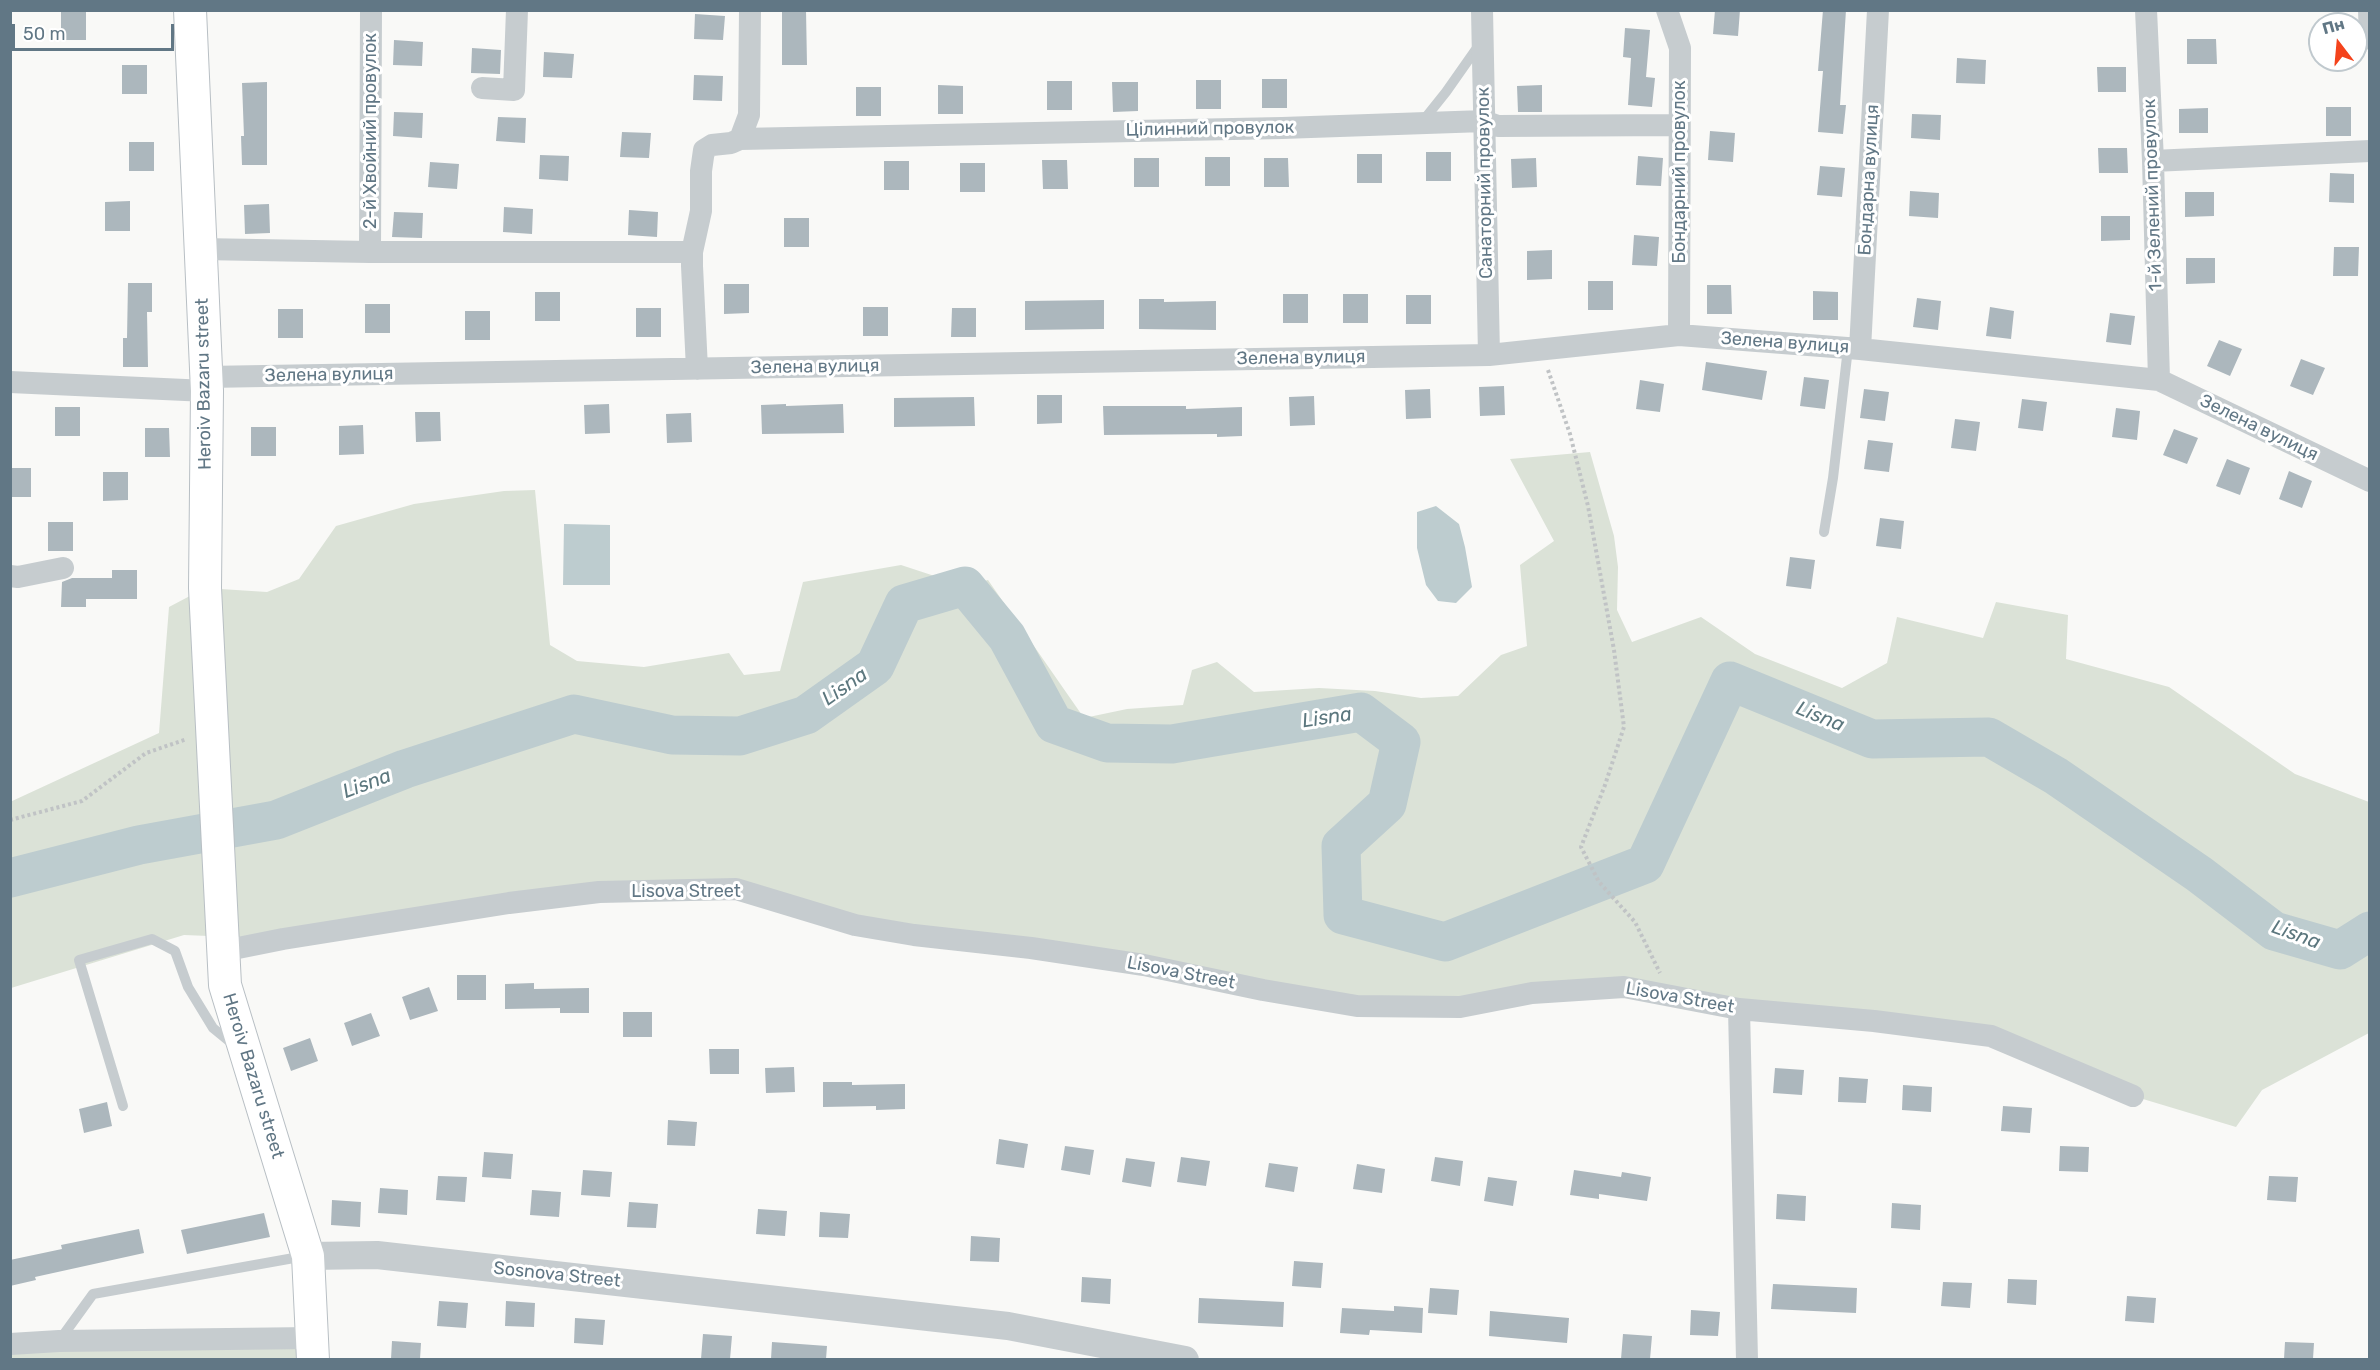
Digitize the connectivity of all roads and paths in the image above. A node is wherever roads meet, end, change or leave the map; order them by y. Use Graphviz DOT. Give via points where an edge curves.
graph roads {
  1 [pos="190,10"];
  2 [pos="371,10"];
  3 [pos="517,10"];
  4 [pos="750,10"];
  5 [pos="1482,10"];
  6 [pos="1667,10"];
  7 [pos="1878,10"];
  8 [pos="2146,10"];
  9 [pos="2369,10"];
  10 [pos="2370,39"];
  11 [pos="1482,40"];
  12 [pos="482,88"];
  13 [pos="1484,121"];
  14 [pos="1422,122"];
  15 [pos="1679,126"];
  16 [pos="740,139"];
  17 [pos="2370,151"];
  18 [pos="2153,161"];
  19 [pos="200,249"];
  20 [pos="370,252"];
  21 [pos="692,252"];
  22 [pos="1679,335"];
  23 [pos="1540,348"];
  24 [pos="1854,348"];
  25 [pos="1489,355"];
  26 [pos="697,369"];
  27 [pos="2159,380"];
  28 [pos="10,382"];
  29 [pos="206,384"];
  30 [pos="2370,481"];
  31 [pos="1824,532"];
  32 [pos="63,568"];
  33 [pos="10,576"];
  34 [pos="212,745"];
  35 [pos="10,820"];
  36 [pos="223,951"];
  37 [pos="1670,996"];
  38 [pos="1740,1009"];
  39 [pos="246,1056"];
  40 [pos="2133,1096"];
  41 [pos="123,1106"];
  42 [pos="308,1256"];
  43 [pos="59,1341"];
  44 [pos="10,1344"];
  45 [pos="312,1349"];
  46 [pos="1185,1359"];
  47 [pos="1747,1359"];
  1 -- 19 [label="main road, Heroiv Bazaru street"];
  2 -- 20 [label="street, 2-й Хвойний провулок"];
  3 -- 12 [label="street" via="514,90"];
  4 -- 16 [label="street" via="749,115"];
  5 -- 11 [label="street, Санаторний провулок"];
  6 -- 15 [label="street, Бондарний провулок" via="1680,48"];
  7 -- 24 [label="street, Бондарна вулиця"];
  8 -- 18 [label="street, 1-й Зелений провулок"];
  9 -- 10 [label="street"];
  11 -- 13 [label="street, Санаторний провулок"];
  11 -- 14 [label="lane"];
  13 -- 14 [label="street, Цілинний провулок"];
  13 -- 15 [label="street, Цілинний провулок" via="1498,126"];
  13 -- 25 [label="street, Санаторний провулок"];
  14 -- 16 [label="street, Цілинний провулок"];
  15 -- 22 [label="street, Бондарний провулок"];
  16 -- 21 [label="street, Цілинний провулок" via="704,150 699,228"];
  17 -- 18 [label="street"];
  18 -- 27 [label="street, 1-й Зелений провулок"];
  19 -- 20 [label="street"];
  19 -- 29 [label="main road, Heroiv Bazaru street"];
  20 -- 21 [label="street"];
  21 -- 26 [label="street"];
  22 -- 23 [label="street, Зелена вулиця"];
  22 -- 24 [label="street, Зелена вулиця"];
  23 -- 25 [label="street, Зелена вулиця"];
  23 -- 37 [label="path" via="1570,434 1588,506 1624,726 1581,847 1599,882 1635,922"];
  24 -- 27 [label="street, Зелена вулиця"];
  24 -- 31 [label="lane"];
  25 -- 26 [label="street, Зелена вулиця"];
  26 -- 29 [label="street, Зелена вулиця"];
  27 -- 30 [label="street, Зелена вулиця"];
  28 -- 29 [label="street, Зелена вулиця"];
  29 -- 34 [label="main road, Heroiv Bazaru street" via="205,588"];
  32 -- 33 [label="street"];
  34 -- 35 [label="path" via="146,753 82,801"];
  34 -- 36 [label="main road, Heroiv Bazaru street"];
  36 -- 37 [label="street, Lisova Street" via="598,892 736,889 855,925 1144,965 1357,1006 1460,1007 1532,993 1624,987"];
  36 -- 39 [label="main road, Heroiv Bazaru street" via="225,985"];
  37 -- 38 [label="street, Lisova Street"];
  38 -- 40 [label="street, Lisova Street" via="1991,1036"];
  38 -- 47 [label="street"];
  39 -- 41 [label="lane" via="213,1028 188,987 175,951 152,939 79,960"];
  39 -- 42 [label="main road, Heroiv Bazaru street"];
  42 -- 43 [label="lane" via="93,1294"];
  42 -- 45 [label="main road"];
  42 -- 46 [label="street, Sosnova Street" via="377,1255 1008,1326"];
  43 -- 44 [label="street"];
  43 -- 45 [label="street"];
}
